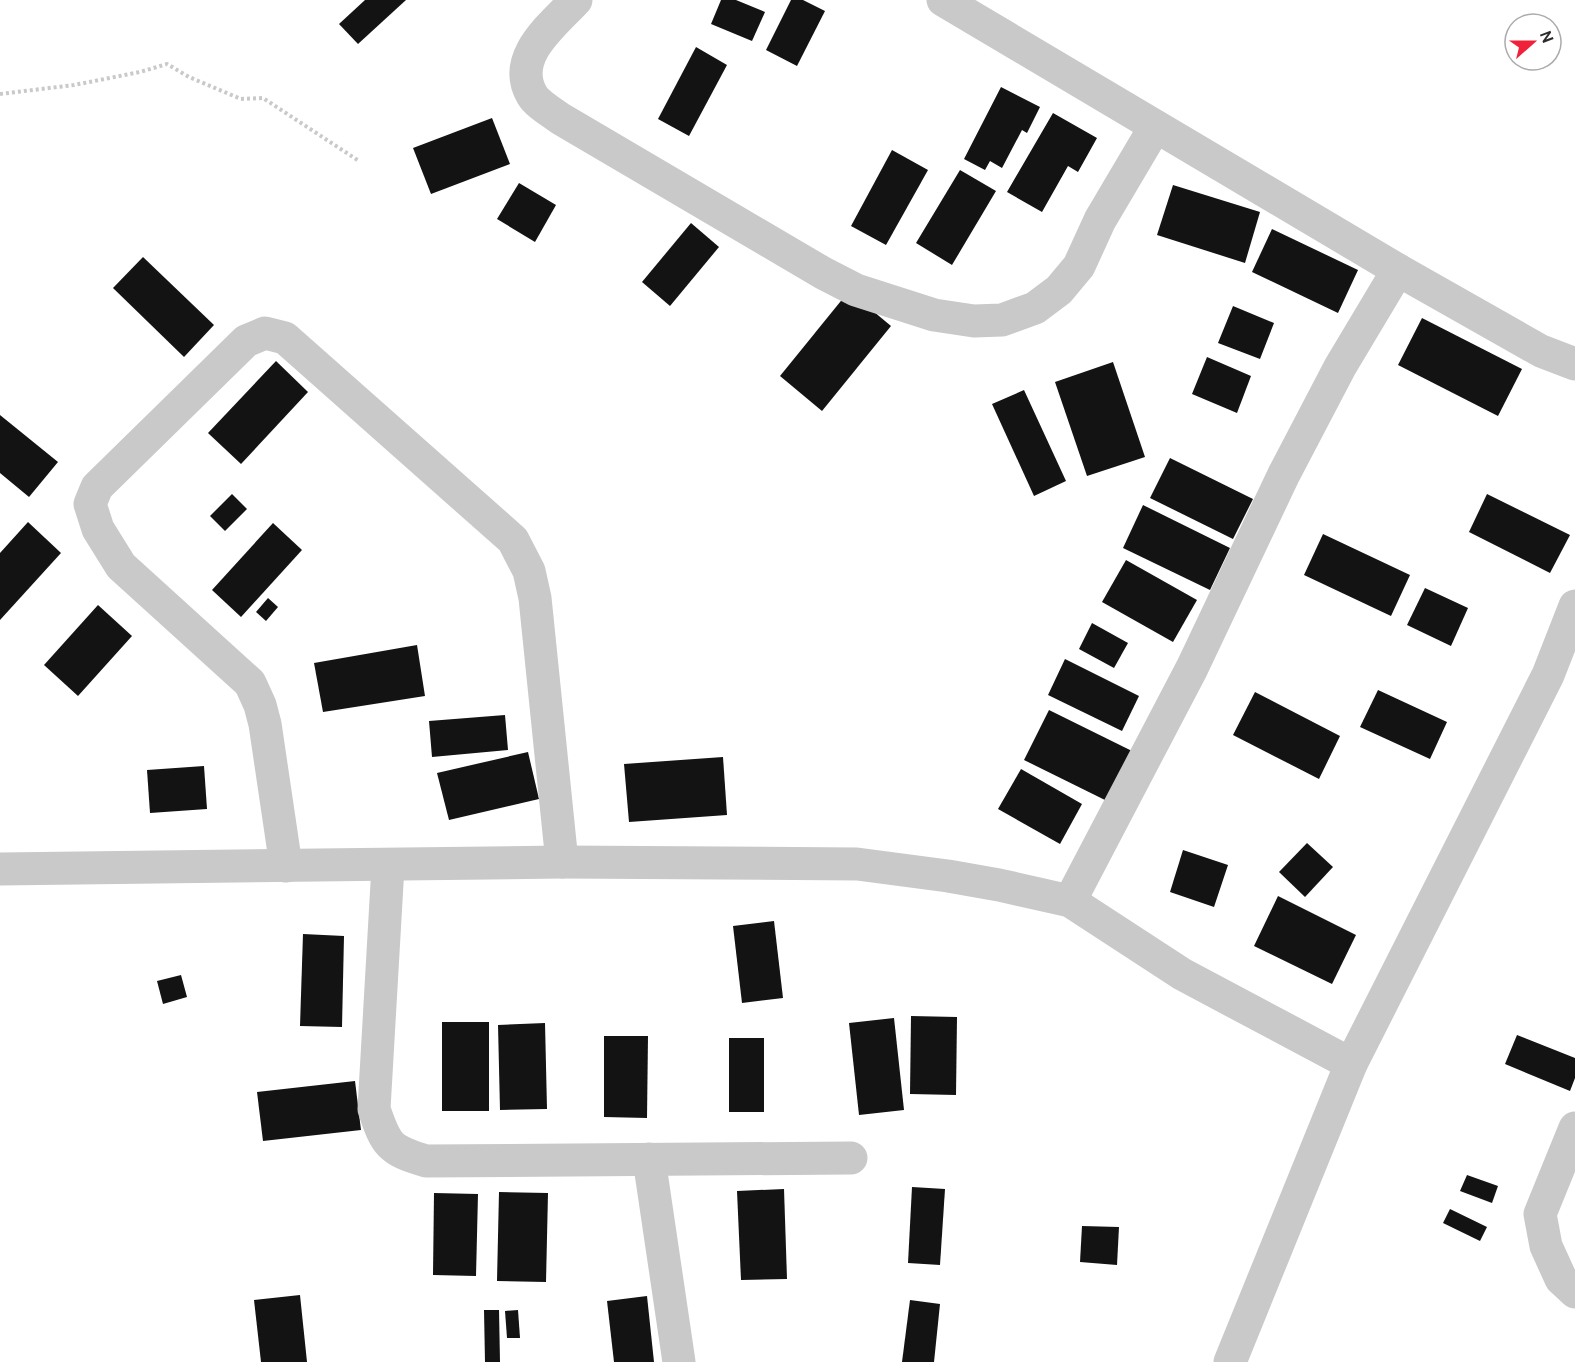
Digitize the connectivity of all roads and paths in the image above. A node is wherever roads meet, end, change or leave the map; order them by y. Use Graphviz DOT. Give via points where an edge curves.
graph roads {
  1 [pos="576,0"];
  2 [pos="943,0"];
  3 [pos="0,94"];
  4 [pos="1155,127"];
  5 [pos="359,161"];
  6 [pos="1398,270"];
  7 [pos="1575,364"];
  8 [pos="1575,606"];
  9 [pos="562,862"];
  10 [pos="286,866"];
  11 [pos="388,866"];
  12 [pos="0,869"];
  13 [pos="1070,901"];
  14 [pos="1351,1064"];
  15 [pos="1575,1128"];
  16 [pos="851,1158"];
  17 [pos="649,1159"];
  18 [pos="1575,1292"];
  19 [pos="679,1362"];
  20 [pos="1230,1362"];
  1 -- 4 [label="street" via="534,46 524,69 532,96 561,119 823,273 856,290 934,315 974,321 1002,320 1035,308 1059,290 1079,266 1100,220"];
  2 -- 4 [label="street"];
  3 -- 5 [label="path" via="74,85 167,64 241,99 263,98"];
  4 -- 6 [label="street"];
  6 -- 7 [label="street" via="1542,351"];
  6 -- 13 [label="street" via="1340,367 1284,474 1192,668"];
  8 -- 14 [label="street" via="1548,675"];
  9 -- 10 [label="street" via="535,598 529,571 513,540 285,338 265,333 246,341 97,487 90,504 98,529 121,566 250,683 265,724"];
  9 -- 11 [label="street"];
  9 -- 13 [label="street" via="857,864 948,876"];
  10 -- 11 [label="street"];
  10 -- 12 [label="street"];
  11 -- 17 [label="street" via="374,1109 383,1136 400,1154 426,1161"];
  13 -- 14 [label="street" via="1182,974"];
  14 -- 20 [label="street"];
  15 -- 18 [label="street" via="1540,1214 1546,1246 1560,1278"];
  16 -- 17 [label="street"];
  17 -- 19 [label="street"];
}
